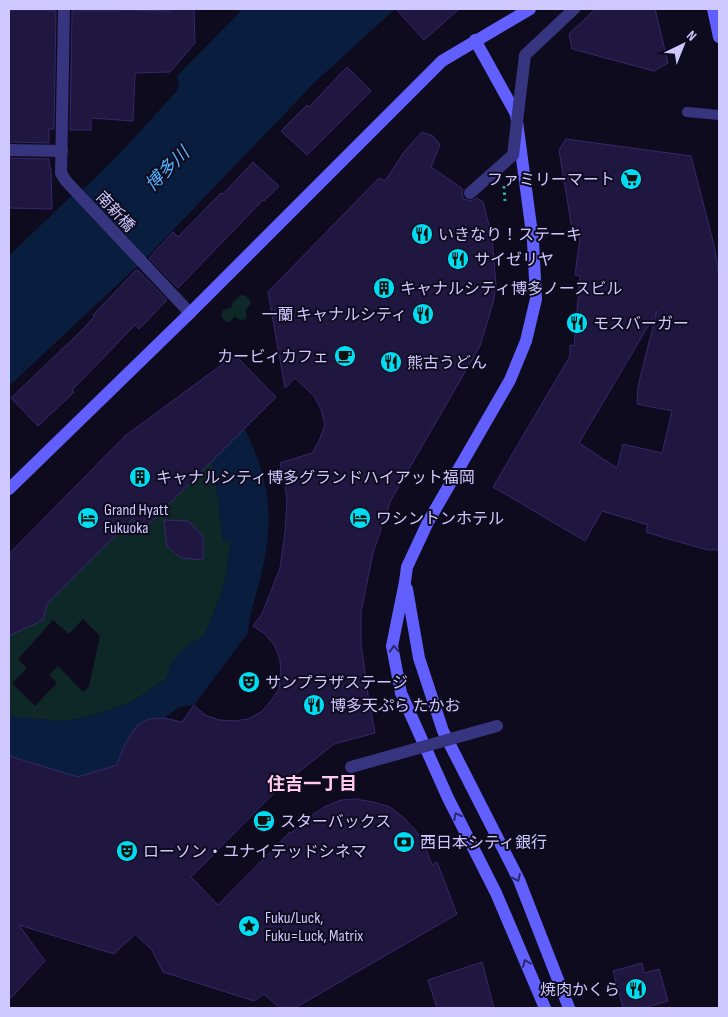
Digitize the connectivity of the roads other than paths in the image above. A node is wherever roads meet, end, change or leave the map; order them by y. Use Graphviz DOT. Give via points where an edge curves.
graph roads {
  1 [pos="64,9"];
  2 [pos="530,9"];
  3 [pos="574,9"];
  4 [pos="713,9"];
  5 [pos="719,37"];
  6 [pos="475,40"];
  7 [pos="687,112"];
  8 [pos="719,115"];
  9 [pos="9,150"];
  10 [pos="62,151"];
  11 [pos="470,193"];
  12 [pos="190,313"];
  13 [pos="9,489"];
  14 [pos="405,582"];
  15 [pos="497,726"];
  16 [pos="351,767"];
  17 [pos="544,1008"];
  18 [pos="569,1008"];
  1 -- 10 [label="street"];
  2 -- 6 [label="street"];
  3 -- 11 [label="street, bridge" via="525,55 513,155"];
  4 -- 5 [label="street"];
  6 -- 12 [label="street" via="442,61"];
  6 -- 14 [label="street" via="516,114 533,241 536,299 526,341 510,380 428,522 407,567"];
  7 -- 8 [label="lane"];
  9 -- 10 [label="street"];
  10 -- 12 [label="street, 南新橋" via="61,173 66,181"];
  12 -- 13 [label="street"];
  17 -- 14 [label="street, one-way" via="496,893 448,798 401,693 392,646"];
  14 -- 18 [label="street, one-way" via="419,658 443,730 518,880"];
  15 -- 16 [label="street, bridge"];
}
